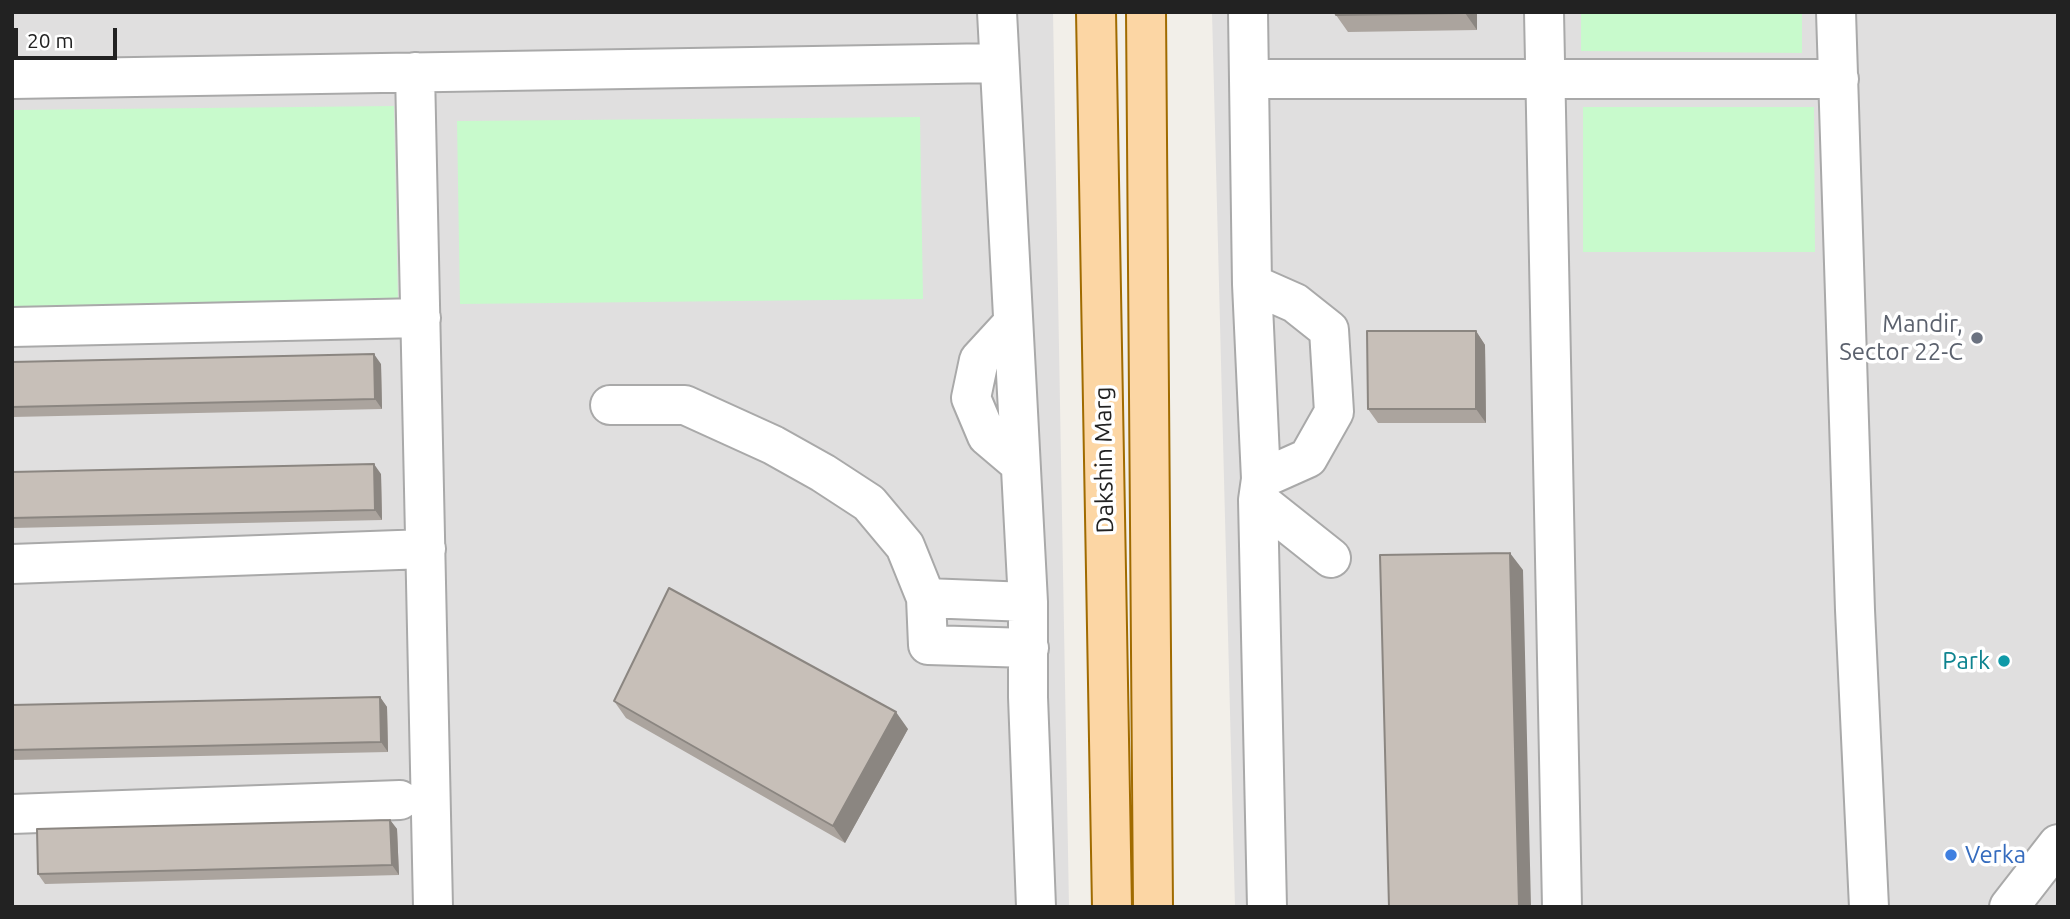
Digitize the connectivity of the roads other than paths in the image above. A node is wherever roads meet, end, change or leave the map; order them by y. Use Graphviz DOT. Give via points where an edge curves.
graph roads {
  1 [pos="998,12"];
  2 [pos="1096,12"];
  3 [pos="1146,12"];
  4 [pos="1248,12"];
  5 [pos="1544,12"];
  6 [pos="1836,12"];
  7 [pos="998,63"];
  8 [pos="415,72"];
  9 [pos="12,79"];
  10 [pos="1250,79"];
  11 [pos="1545,79"];
  12 [pos="1839,79"];
  13 [pos="1252,284"];
  14 [pos="421,318"];
  15 [pos="12,327"];
  16 [pos="610,405"];
  17 [pos="1260,489"];
  18 [pos="426,549"];
  19 [pos="1331,558"];
  20 [pos="12,564"];
  21 [pos="926,598"];
  22 [pos="1028,602"];
  23 [pos="1029,648"];
  24 [pos="400,800"];
  25 [pos="12,814"];
  26 [pos="2058,844"];
  27 [pos="433,907"];
  28 [pos="1036,907"];
  29 [pos="1112,907"];
  30 [pos="1153,907"];
  31 [pos="1267,907"];
  32 [pos="1562,907"];
  33 [pos="1869,907"];
  34 [pos="2008,907"];
  1 -- 7 [label="street"];
  2 -- 29 [label="main road, Dakshin Marg"];
  3 -- 30 [label="main road, Dakshin Marg"];
  4 -- 10 [label="street"];
  5 -- 11 [label="street"];
  6 -- 12 [label="street"];
  7 -- 8 [label="street"];
  7 -- 22 [label="street"];
  8 -- 9 [label="street"];
  8 -- 14 [label="street"];
  10 -- 11 [label="street"];
  10 -- 13 [label="street"];
  11 -- 12 [label="street"];
  11 -- 32 [label="street"];
  12 -- 33 [label="street"];
  13 -- 17 [label="street"];
  13 -- 17 [label="street" via="1295,303 1329,330 1334,412 1308,458"];
  14 -- 15 [label="street"];
  14 -- 18 [label="street"];
  16 -- 21 [label="street" via="685,404 823,473 869,503 905,546"];
  17 -- 19 [label="street"];
  17 -- 31 [label="street"];
  18 -- 20 [label="street"];
  18 -- 27 [label="street"];
  21 -- 22 [label="street"];
  21 -- 23 [label="street" via="928,645"];
  22 -- 23 [label="street"];
  23 -- 28 [label="street"];
  24 -- 25 [label="street"];
  26 -- 34 [label="street"];
}
